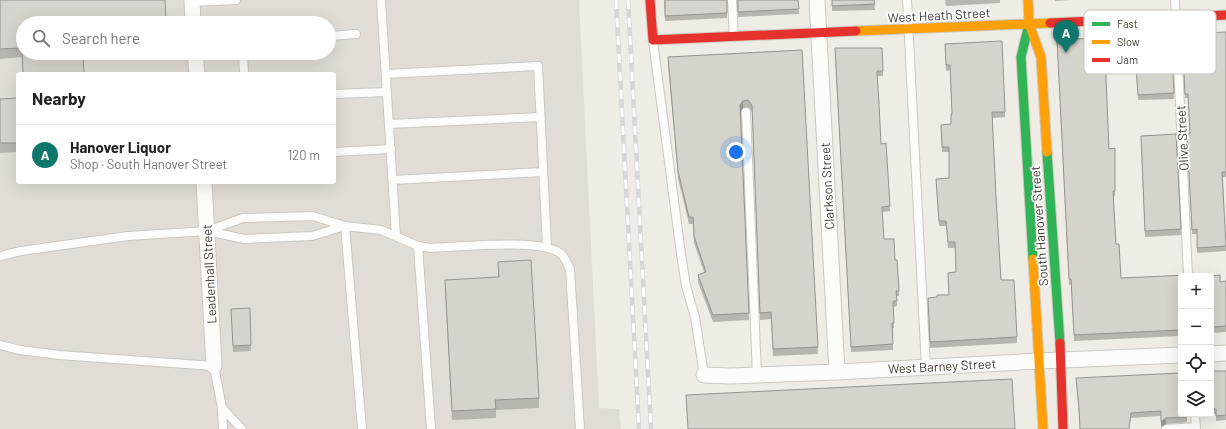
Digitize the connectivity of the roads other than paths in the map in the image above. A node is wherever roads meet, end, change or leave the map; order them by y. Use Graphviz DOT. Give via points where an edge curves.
graph roads {
  1 [pos="236,0"];
  2 [pos="381,0"];
  3 [pos="650,0"];
  4 [pos="732,0"];
  5 [pos="817,0"];
  6 [pos="907,0"];
  7 [pos="1028,0"];
  8 [pos="1175,0"];
  9 [pos="192,1"];
  10 [pos="1176,10"];
  11 [pos="1226,15"];
  12 [pos="193,16"];
  13 [pos="1216,16"];
  14 [pos="1084,22"];
  15 [pos="1029,24"];
  16 [pos="908,29"];
  17 [pos="819,33"];
  18 [pos="356,34"];
  19 [pos="336,35"];
  20 [pos="734,37"];
  21 [pos="653,40"];
  22 [pos="196,60"];
  23 [pos="243,60"];
  24 [pos="197,72"];
  25 [pos="244,72"];
  26 [pos="386,74"];
  27 [pos="1179,74"];
  28 [pos="387,92"];
  29 [pos="336,94"];
  30 [pos="746,112"];
  31 [pos="540,117"];
  32 [pos="389,124"];
  33 [pos="391,149"];
  34 [pos="336,152"];
  35 [pos="543,172"];
  36 [pos="393,180"];
  37 [pos="204,184"];
  38 [pos="345,226"];
  39 [pos="207,231"];
  40 [pos="396,236"];
  41 [pos="418,246"];
  42 [pos="547,247"];
  43 [pos="0,256"];
  44 [pos="1188,273"];
  45 [pos="0,345"];
  46 [pos="1226,353"];
  47 [pos="1214,354"];
  48 [pos="1178,355"];
  49 [pos="1061,360"];
  50 [pos="1039,361"];
  51 [pos="214,366"];
  52 [pos="926,368"];
  53 [pos="837,372"];
  54 [pos="757,374"];
  55 [pos="704,375"];
  56 [pos="222,408"];
  57 [pos="1195,417"];
  58 [pos="1196,428"];
  59 [pos="224,429"];
  60 [pos="242,429"];
  61 [pos="362,429"];
  62 [pos="431,429"];
  63 [pos="580,429"];
  64 [pos="1043,429"];
  65 [pos="1064,429"];
  66 [pos="1166,429"];
  1 -- 9 [label="lane"];
  2 -- 26 [label="lane"];
  3 -- 21 [label="main road"];
  4 -- 20 [label="lane"];
  5 -- 17 [label="street, Clarkson Street"];
  6 -- 16 [label="lane"];
  7 -- 15 [label="main road, South Hanover Street"];
  8 -- 10 [label="lane, Olive Street"];
  9 -- 12 [label="street"];
  11 -- 13 [label="main road, West Heath Street"];
  14 -- 15 [label="main road, West Heath Street"];
  15 -- 16 [label="main road, West Heath Street"];
  15 -- 49 [label="main road, South Hanover Street" via="1041,57"];
  15 -- 50 [label="main road, South Hanover Street" via="1021,57"];
  16 -- 17 [label="main road, West Heath Street"];
  16 -- 52 [label="lane"];
  17 -- 20 [label="main road, West Heath Street"];
  17 -- 53 [label="street, Clarkson Street"];
  18 -- 19 [label="lane"];
  20 -- 21 [label="main road, West Heath Street"];
  21 -- 55 [label="lane" via="681,254"];
  22 -- 24 [label="street"];
  23 -- 25 [label="lane"];
  26 -- 28 [label="lane"];
  26 -- 31 [label="lane" via="538,66"];
  27 -- 44 [label="lane, Olive Street"];
  28 -- 29 [label="lane"];
  28 -- 32 [label="lane"];
  30 -- 54 [label="lane"];
  31 -- 32 [label="lane"];
  31 -- 35 [label="lane"];
  32 -- 33 [label="lane"];
  33 -- 34 [label="lane"];
  33 -- 36 [label="lane"];
  35 -- 36 [label="lane"];
  35 -- 42 [label="lane"];
  36 -- 40 [label="lane"];
  37 -- 39 [label="street, Leadenhall Street"];
  38 -- 39 [label="lane" via="312,236 244,239"];
  38 -- 39 [label="lane" via="313,216 243,218"];
  38 -- 40 [label="lane" via="381,230"];
  38 -- 61 [label="lane"];
  39 -- 43 [label="lane" via="128,236"];
  39 -- 51 [label="street, Leadenhall Street"];
  40 -- 41 [label="lane"];
  41 -- 42 [label="lane" via="431,248 523,244"];
  41 -- 62 [label="lane"];
  42 -- 63 [label="lane" via="561,253 570,269"];
  45 -- 51 [label="lane" via="59,355"];
  46 -- 47 [label="street"];
  48 -- 49 [label="street, West Barney Street"];
  49 -- 50 [label="street, West Barney Street"];
  49 -- 65 [label="main road, South Hanover Street"];
  50 -- 52 [label="street, West Barney Street"];
  50 -- 64 [label="main road, South Hanover Street"];
  51 -- 56 [label="lane"];
  52 -- 53 [label="street, West Barney Street"];
  53 -- 54 [label="street, West Barney Street"];
  54 -- 55 [label="street, West Barney Street"];
  56 -- 59 [label="lane"];
  56 -- 60 [label="lane"];
  57 -- 58 [label="lane"];
  58 -- 66 [label="lane"];
}
